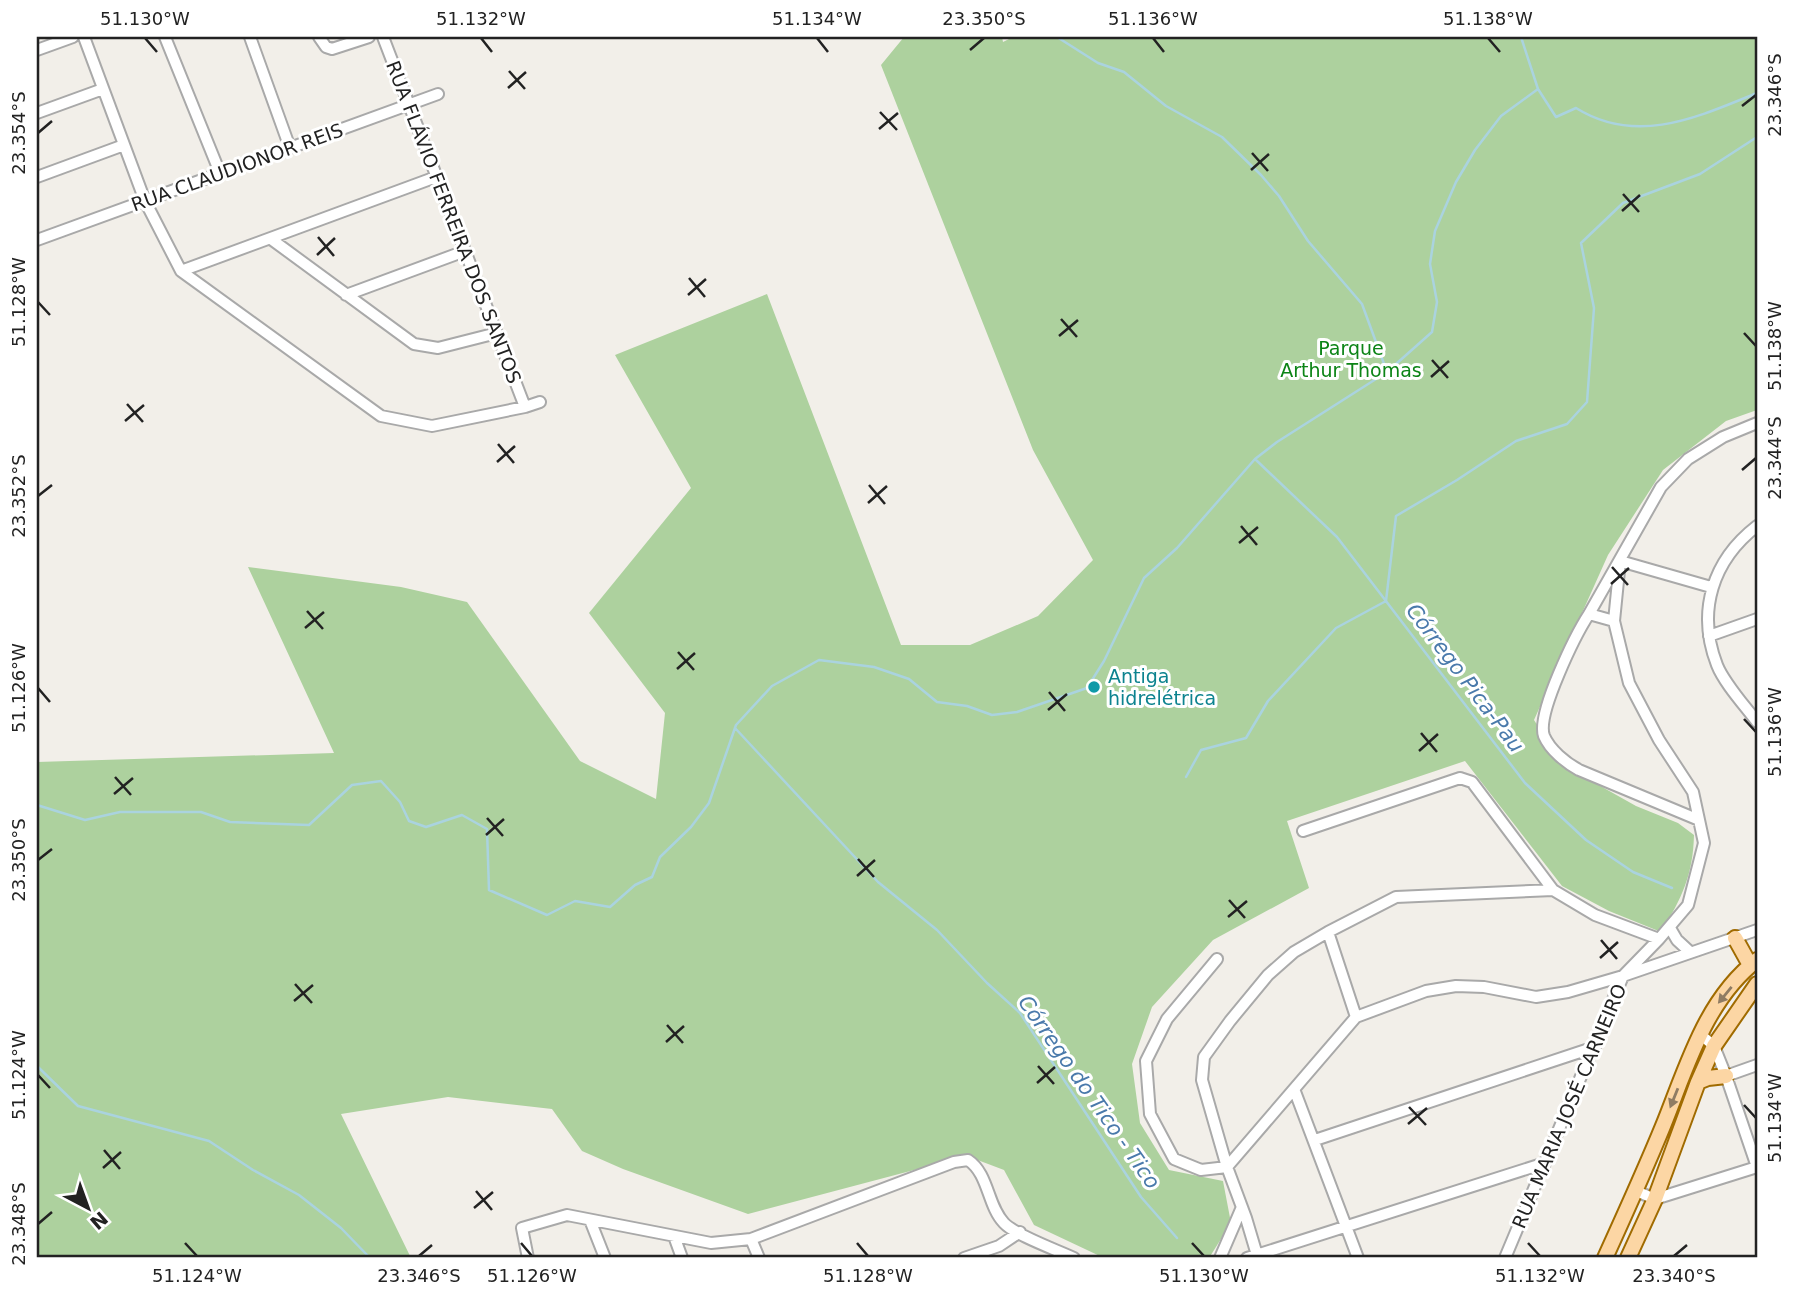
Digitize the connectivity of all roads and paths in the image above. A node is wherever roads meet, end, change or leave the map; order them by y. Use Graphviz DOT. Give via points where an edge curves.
graph roads {
  1 [pos="73,37"];
  2 [pos="84,37"];
  3 [pos="165,37"];
  4 [pos="250,37"];
  5 [pos="319,37"];
  6 [pos="369,37"];
  7 [pos="383,37"];
  8 [pos="37,50"];
  9 [pos="103,89"];
  10 [pos="438,94"];
  11 [pos="408,104"];
  12 [pos="37,113"];
  13 [pos="124,145"];
  14 [pos="290,148"];
  15 [pos="220,173"];
  16 [pos="37,177"];
  17 [pos="436,177"];
  18 [pos="145,201"];
  19 [pos="271,239"];
  20 [pos="37,240"];
  21 [pos="466,251"];
  22 [pos="181,271"];
  23 [pos="346,295"];
  24 [pos="498,333"];
  25 [pos="540,402"];
  26 [pos="525,407"];
  27 [pos="1757,423"];
  28 [pos="1757,526"];
  29 [pos="1620,561"];
  30 [pos="1711,587"];
  31 [pos="1589,614"];
  32 [pos="1757,619"];
  33 [pos="1614,621"];
  34 [pos="1709,636"];
  35 [pos="1757,722"];
  36 [pos="1699,820"];
  37 [pos="1303,831"];
  38 [pos="1553,890"];
  39 [pos="1670,928"];
  40 [pos="1757,930"];
  41 [pos="1328,932"];
  42 [pos="1735,938"];
  43 [pos="1659,939"];
  44 [pos="1690,952"];
  45 [pos="1217,959"];
  46 [pos="1754,963"];
  47 [pos="1623,976"];
  48 [pos="1757,984"];
  49 [pos="1356,1017"];
  50 [pos="1700,1034"];
  51 [pos="1714,1046"];
  52 [pos="1594,1047"];
  53 [pos="1757,1065"];
  54 [pos="1727,1076"];
  55 [pos="1698,1082"];
  56 [pos="1294,1089"];
  57 [pos="1315,1140"];
  58 [pos="1545,1163"];
  59 [pos="1227,1167"];
  60 [pos="1757,1167"];
  61 [pos="1636,1191"];
  62 [pos="1655,1199"];
  63 [pos="1242,1207"];
  64 [pos="590,1220"];
  65 [pos="1346,1227"];
  66 [pos="1020,1232"];
  67 [pos="674,1236"];
  68 [pos="751,1239"];
  69 [pos="1252,1257"];
  70 [pos="528,1258"];
  71 [pos="605,1258"];
  72 [pos="682,1258"];
  73 [pos="759,1258"];
  74 [pos="964,1258"];
  75 [pos="1074,1258"];
  76 [pos="1220,1258"];
  77 [pos="1357,1258"];
  78 [pos="1505,1258"];
  79 [pos="1605,1258"];
  80 [pos="1628,1258"];
  1 -- 8 [label="street"];
  2 -- 9 [label="street"];
  3 -- 15 [label="street"];
  4 -- 14 [label="street"];
  5 -- 6 [label="street" via="332,50"];
  7 -- 11 [label="street, RUA FLÁVIO FERREIRA DOS SANTOS"];
  9 -- 12 [label="street"];
  9 -- 13 [label="street"];
  10 -- 11 [label="street, RUA CLAUDIONOR REIS"];
  11 -- 14 [label="street, RUA CLAUDIONOR REIS"];
  11 -- 17 [label="street, RUA FLÁVIO FERREIRA DOS SANTOS"];
  13 -- 16 [label="street"];
  13 -- 18 [label="street"];
  14 -- 15 [label="street, RUA CLAUDIONOR REIS"];
  15 -- 18 [label="street, RUA CLAUDIONOR REIS"];
  17 -- 19 [label="street"];
  17 -- 21 [label="street, RUA FLÁVIO FERREIRA DOS SANTOS"];
  18 -- 20 [label="street, RUA CLAUDIONOR REIS"];
  18 -- 22 [label="street"];
  19 -- 22 [label="street"];
  19 -- 23 [label="street"];
  21 -- 23 [label="street"];
  21 -- 24 [label="street, RUA FLÁVIO FERREIRA DOS SANTOS"];
  22 -- 26 [label="street" via="381,416 432,426"];
  23 -- 24 [label="street" via="414,344 438,348"];
  24 -- 26 [label="street, RUA FLÁVIO FERREIRA DOS SANTOS"];
  25 -- 26 [label="street"];
  27 -- 29 [label="street" via="1688,459 1661,487"];
  28 -- 30 [label="street" via="1724,559"];
  29 -- 30 [label="street"];
  29 -- 31 [label="street"];
  29 -- 33 [label="street, RUA MARIA JOSÉ CARNEIRO"];
  30 -- 34 [label="street"];
  31 -- 33 [label="street"];
  31 -- 36 [label="street" via="1562,667 1544,716 1544,735 1569,765"];
  32 -- 34 [label="street"];
  33 -- 36 [label="street, RUA MARIA JOSÉ CARNEIRO" via="1629,683 1693,792"];
  34 -- 35 [label="street" via="1717,666"];
  36 -- 39 [label="street, RUA MARIA JOSÉ CARNEIRO" via="1704,843 1688,905"];
  37 -- 38 [label="street" via="1460,778 1472,782"];
  38 -- 41 [label="street" via="1396,897"];
  38 -- 43 [label="street" via="1595,915"];
  39 -- 43 [label="street, RUA MARIA JOSÉ CARNEIRO"];
  39 -- 44 [label="street"];
  40 -- 42 [label="street"];
  41 -- 49 [label="street"];
  41 -- 59 [label="street" via="1294,952 1268,975 1204,1057 1202,1080"];
  42 -- 44 [label="street"];
  42 -- 46 [label="main road"];
  43 -- 47 [label="street, RUA MARIA JOSÉ CARNEIRO"];
  44 -- 47 [label="street"];
  45 -- 59 [label="street" via="1167,1019 1146,1061 1150,1114 1174,1159 1201,1171"];
  46 -- 50 [label="main road, one-way" via="1721,999"];
  47 -- 49 [label="street" via="1536,997 1456,986 1426,991"];
  47 -- 52 [label="street, RUA MARIA JOSÉ CARNEIRO"];
  48 -- 51 [label="main road"];
  49 -- 56 [label="street"];
  50 -- 51 [label="street"];
  50 -- 61 [label="main road, one-way"];
  51 -- 54 [label="street"];
  51 -- 55 [label="main road"];
  52 -- 57 [label="street"];
  52 -- 58 [label="street, RUA MARIA JOSÉ CARNEIRO"];
  53 -- 54 [label="street"];
  54 -- 55 [label="main road"];
  54 -- 60 [label="street"];
  55 -- 62 [label="main road"];
  56 -- 57 [label="street"];
  56 -- 59 [label="street"];
  57 -- 65 [label="street"];
  58 -- 65 [label="street"];
  58 -- 78 [label="street, RUA MARIA JOSÉ CARNEIRO"];
  59 -- 63 [label="street"];
  60 -- 62 [label="street"];
  61 -- 62 [label="street"];
  61 -- 79 [label="main road"];
  62 -- 80 [label="main road"];
  63 -- 69 [label="street"];
  63 -- 76 [label="street"];
  64 -- 67 [label="street"];
  64 -- 70 [label="street" via="567,1215 522,1227"];
  64 -- 71 [label="street"];
  65 -- 69 [label="street"];
  65 -- 77 [label="street"];
  66 -- 68 [label="street" via="1003,1221 978,1169 968,1160"];
  66 -- 74 [label="street" via="999,1246"];
  66 -- 75 [label="street"];
  67 -- 68 [label="street" via="711,1243"];
  67 -- 72 [label="street"];
  68 -- 73 [label="street"];
}
